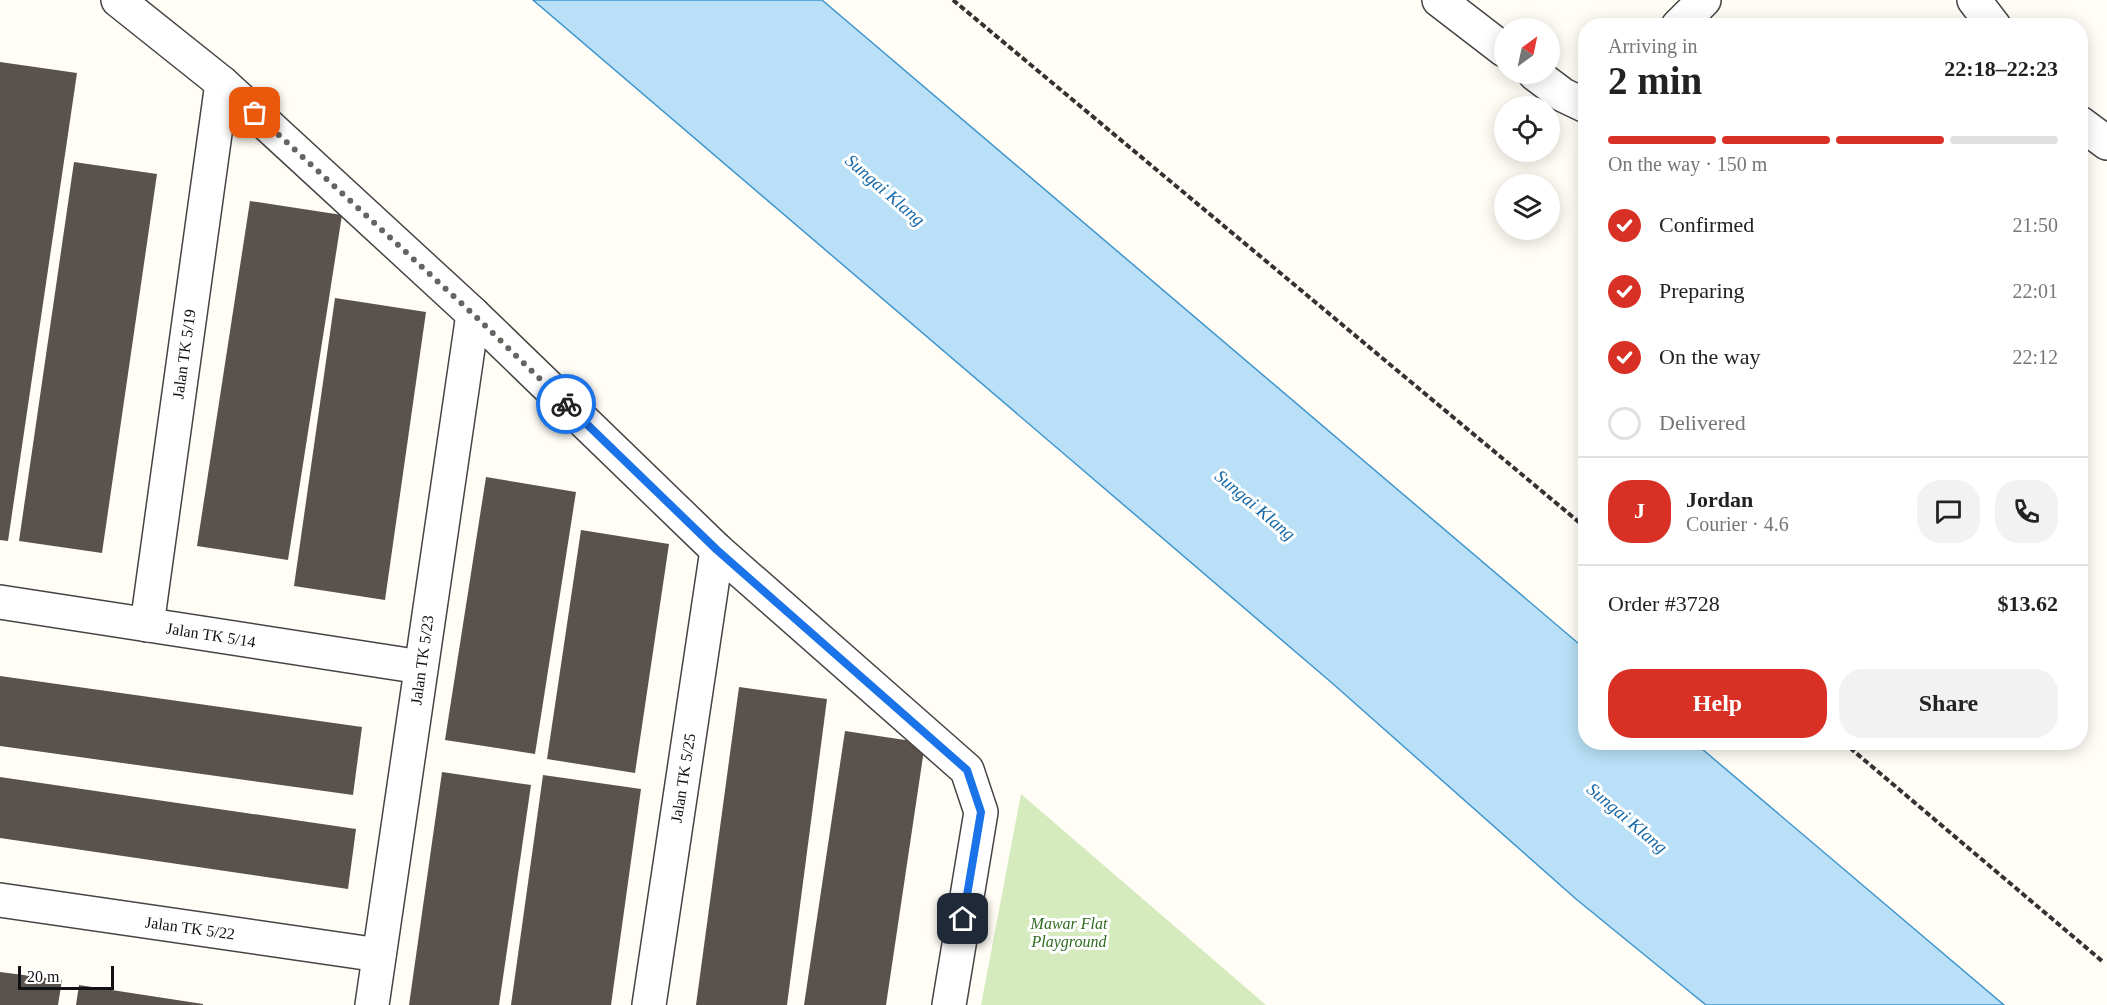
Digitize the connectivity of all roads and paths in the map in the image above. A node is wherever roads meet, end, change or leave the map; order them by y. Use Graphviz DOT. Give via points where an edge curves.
graph roads {
  1 [pos="118,0"];
  2 [pos="952,0"];
  3 [pos="1439,0"];
  4 [pos="1704,0"];
  5 [pos="1974,0"];
  6 [pos="1686,18"];
  7 [pos="1988,18"];
  8 [pos="1494,42"];
  9 [pos="222,82"];
  10 [pos="1548,84"];
  11 [pos="1578,102"];
  12 [pos="2088,129"];
  13 [pos="2107,143"];
  14 [pos="473,314"];
  15 [pos="1578,521"];
  16 [pos="717,550"];
  17 [pos="0,602"];
  18 [pos="147,625"];
  19 [pos="421,667"];
  20 [pos="1852,750"];
  21 [pos="0,900"];
  22 [pos="379,956"];
  23 [pos="2102,962"];
  24 [pos="372,1005"];
  25 [pos="649,1005"];
  26 [pos="949,1005"];
  1 -- 9 [label="street"];
  2 -- 15 [label="path"];
  3 -- 8 [label="street"];
  4 -- 6 [label="street"];
  5 -- 7 [label="street"];
  9 -- 14 [label="street"];
  9 -- 18 [label="street, Jalan TK 5/19"];
  10 -- 11 [label="street"];
  12 -- 13 [label="street"];
  14 -- 16 [label="street"];
  14 -- 19 [label="street, Jalan TK 5/23"];
  16 -- 25 [label="street, Jalan TK 5/25"];
  16 -- 26 [label="street" via="967,770 981,812"];
  17 -- 18 [label="street, Jalan TK 5/14"];
  18 -- 19 [label="street, Jalan TK 5/14"];
  19 -- 22 [label="street, Jalan TK 5/23"];
  20 -- 23 [label="path"];
  21 -- 22 [label="street, Jalan TK 5/22"];
  22 -- 24 [label="street, Jalan TK 5/23"];
}
